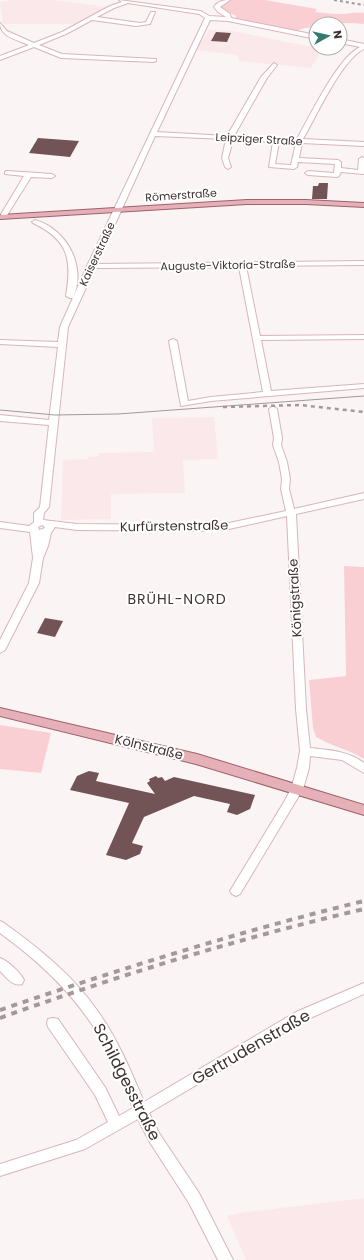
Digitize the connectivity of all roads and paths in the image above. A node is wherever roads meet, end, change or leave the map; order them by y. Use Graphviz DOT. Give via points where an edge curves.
graph roads {
  1 [pos="226,0"];
  2 [pos="124,1"];
  3 [pos="153,13"];
  4 [pos="90,18"];
  5 [pos="208,18"];
  6 [pos="228,19"];
  7 [pos="0,25"];
  8 [pos="308,35"];
  9 [pos="348,43"];
  10 [pos="32,45"];
  11 [pos="364,46"];
  12 [pos="0,58"];
  13 [pos="154,60"];
  14 [pos="274,65"];
  15 [pos="153,134"];
  16 [pos="230,138"];
  17 [pos="276,140"];
  18 [pos="299,141"];
  19 [pos="364,144"];
  20 [pos="362,158"];
  21 [pos="296,160"];
  22 [pos="228,167"];
  23 [pos="338,170"];
  24 [pos="363,172"];
  25 [pos="7,173"];
  26 [pos="308,173"];
  27 [pos="29,174"];
  28 [pos="52,176"];
  29 [pos="364,205"];
  30 [pos="118,210"];
  31 [pos="2,217"];
  32 [pos="35,222"];
  33 [pos="364,263"];
  34 [pos="242,265"];
  35 [pos="90,270"];
  36 [pos="74,273"];
  37 [pos="70,296"];
  38 [pos="364,337"];
  39 [pos="257,338"];
  40 [pos="172,340"];
  41 [pos="0,342"];
  42 [pos="62,345"];
  43 [pos="364,386"];
  44 [pos="268,395"];
  45 [pos="273,409"];
  46 [pos="0,418"];
  47 [pos="53,423"];
  48 [pos="364,496"];
  49 [pos="291,514"];
  50 [pos="0,526"];
  51 [pos="42,527"];
  52 [pos="0,650"];
  53 [pos="0,704"];
  54 [pos="0,712"];
  55 [pos="15,715"];
  56 [pos="0,716"];
  57 [pos="305,751"];
  58 [pos="364,769"];
  59 [pos="297,789"];
  60 [pos="364,810"];
  61 [pos="236,891"];
  62 [pos="0,926"];
  63 [pos="0,963"];
  64 [pos="18,980"];
  65 [pos="364,988"];
  66 [pos="53,1022"];
  67 [pos="141,1111"];
  68 [pos="116,1125"];
  69 [pos="0,1170"];
  70 [pos="226,1260"];
  1 -- 6 [label="street" via="217,8 218,11 230,16"];
  2 -- 4 [label="street"];
  2 -- 5 [label="street" via="201,13"];
  3 -- 4 [label="street" via="148,23 143,25"];
  4 -- 10 [label="street" via="64,33"];
  5 -- 6 [label="street"];
  5 -- 15 [label="street, Kaiserstraße"];
  6 -- 8 [label="street"];
  7 -- 10 [label="street" via="8,34"];
  9 -- 11 [label="street"];
  10 -- 12 [label="street"];
  10 -- 13 [label="street" via="61,56"];
  11 -- 18 [label="street" via="349,57"];
  14 -- 16 [label="street" via="264,77"];
  15 -- 16 [label="street, Leipziger Straße"];
  15 -- 30 [label="street, Kaiserstraße"];
  16 -- 17 [label="street, Leipziger Straße"];
  16 -- 22 [label="street" via="225,158"];
  17 -- 18 [label="street, Leipziger Straße"];
  17 -- 21 [label="street" via="271,166 294,167"];
  18 -- 19 [label="street, Leipziger Straße"];
  18 -- 21 [label="street"];
  20 -- 24 [label="street"];
  21 -- 23 [label="street" via="339,159"];
  23 -- 24 [label="street"];
  23 -- 26 [label="street" via="337,175"];
  25 -- 27 [label="street"];
  27 -- 28 [label="street"];
  27 -- 31 [label="street"];
  29 -- 30 [label="main road, Römerstraße" via="247,202"];
  30 -- 31 [label="main road, Römerstraße"];
  30 -- 35 [label="street, Kaiserstraße"];
  32 -- 36 [label="street" via="53,231 65,244"];
  33 -- 34 [label="street, Auguste-Viktoria-Straße"];
  34 -- 35 [label="street, Auguste-Viktoria-Straße"];
  34 -- 39 [label="street"];
  35 -- 36 [label="street, Auguste-Viktoria-Straße"];
  35 -- 42 [label="street, Kaiserstraße" via="64,327"];
  36 -- 37 [label="street"];
  38 -- 39 [label="street"];
  39 -- 44 [label="street"];
  40 -- 44 [label="street" via="184,404 211,399"];
  41 -- 42 [label="street"];
  42 -- 47 [label="street, Kaiserstraße"];
  43 -- 44 [label="street"];
  45 -- 49 [label="street, Königstraße" via="277,445 286,479 284,489"];
  46 -- 47 [label="street"];
  47 -- 51 [label="street, Kaiserstraße" via="44,507 47,513"];
  48 -- 49 [label="street, Kurfürstenstraße"];
  49 -- 51 [label="street, Kurfürstenstraße" via="229,526 200,528"];
  49 -- 57 [label="street, Königstraße"];
  50 -- 51 [label="street, Kurfürstenstraße"];
  51 -- 52 [label="street, Kaiserstraße" via="43,546 32,590"];
  53 -- 55 [label="main road"];
  54 -- 55 [label="main road, Kölnstraße"];
  55 -- 56 [label="main road"];
  55 -- 59 [label="main road, Kölnstraße" via="197,759"];
  57 -- 58 [label="street" via="341,756 354,760"];
  57 -- 59 [label="street, Königstraße"];
  59 -- 60 [label="main road, Kölnstraße"];
  59 -- 61 [label="street"];
  62 -- 67 [label="street, Schildgesstraße" via="35,952 62,977 94,1016 117,1054"];
  63 -- 64 [label="street"];
  65 -- 67 [label="street, Gertrudenstraße" via="301,1016"];
  66 -- 68 [label="street, Schildgesstraße" via="100,1091"];
  67 -- 68 [label="street, Gertrudenstraße"];
  67 -- 70 [label="street, Schildgesstraße" via="154,1137 194,1198"];
  68 -- 69 [label="street, Gertrudenstraße" via="80,1145"];
}
